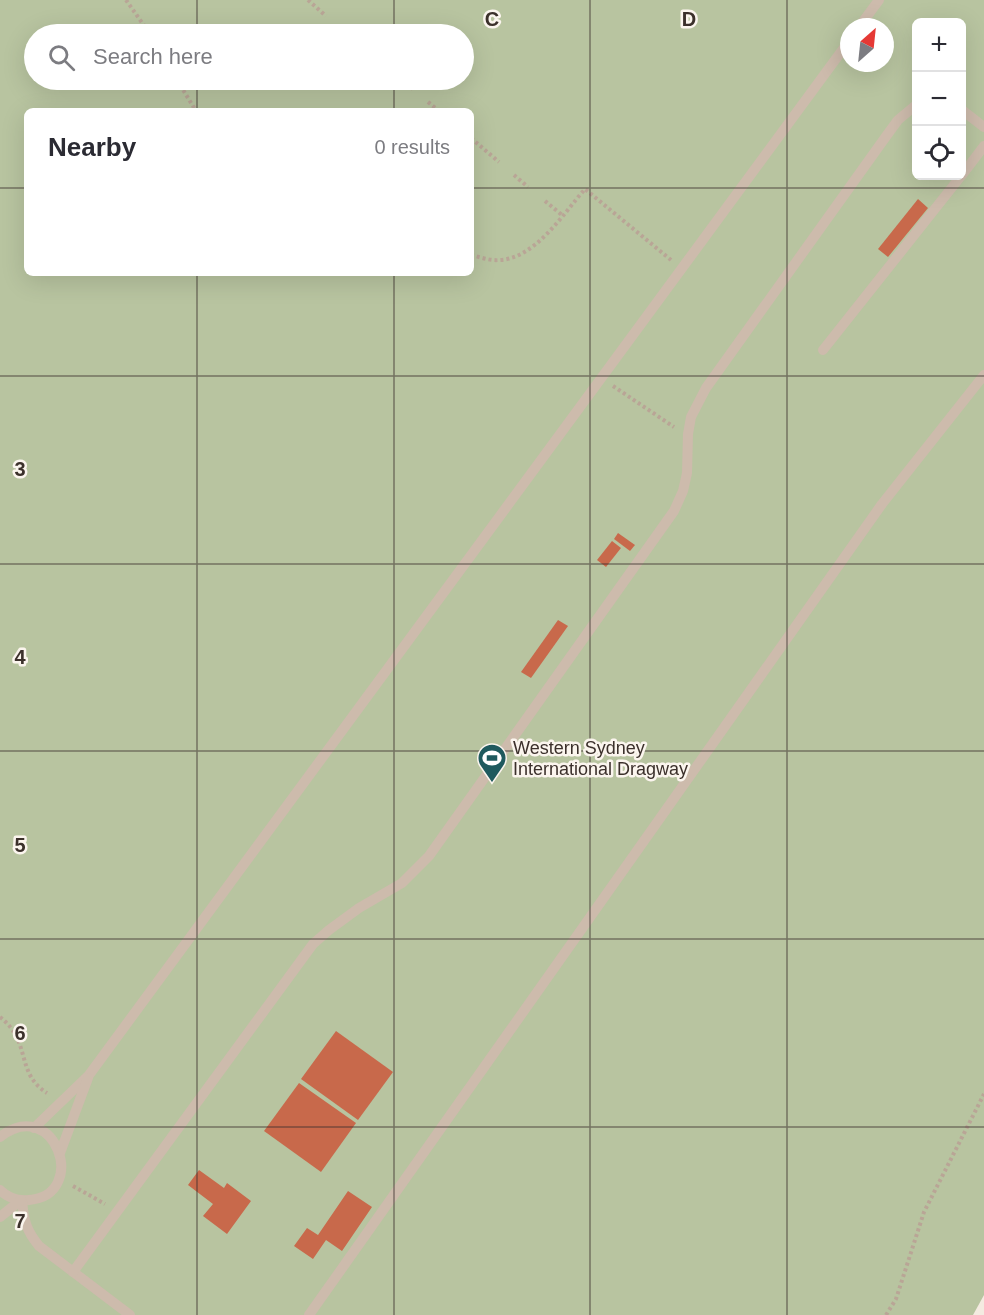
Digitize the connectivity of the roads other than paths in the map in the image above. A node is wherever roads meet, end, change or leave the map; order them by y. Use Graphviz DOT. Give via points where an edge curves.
graph roads {
  1 [pos="879,0"];
  2 [pos="866,18"];
  3 [pos="840,53"];
  4 [pos="912,108"];
  5 [pos="966,113"];
  6 [pos="984,127"];
  7 [pos="984,146"];
  8 [pos="966,169"];
  9 [pos="957,180"];
  10 [pos="823,350"];
  11 [pos="984,375"];
  12 [pos="89,1075"];
  13 [pos="0,1123"];
  14 [pos="34,1128"];
  15 [pos="11,1130"];
  16 [pos="0,1137"];
  17 [pos="60,1153"];
  18 [pos="0,1190"];
  19 [pos="21,1200"];
  20 [pos="0,1217"];
  21 [pos="73,1272"];
  22 [pos="130,1315"];
  23 [pos="309,1315"];
  1 -- 2 [label="lane"];
  3 -- 12 [label="lane"];
  4 -- 21 [label="lane" via="898,120 706,388 691,417 687,472 674,511 436,846 402,883 359,908 313,944"];
  5 -- 6 [label="lane"];
  7 -- 8 [label="lane"];
  9 -- 10 [label="lane"];
  11 -- 23 [label="lane" via="882,504"];
  12 -- 14 [label="lane"];
  12 -- 17 [label="lane"];
  13 -- 15 [label="lane"];
  14 -- 15 [label="lane"];
  14 -- 17 [label="lane" via="45,1133"];
  15 -- 16 [label="lane"];
  17 -- 19 [label="lane" via="60,1176 54,1187 40,1197"];
  18 -- 19 [label="lane"];
  19 -- 20 [label="lane"];
  19 -- 21 [label="lane" via="29,1234"];
  21 -- 22 [label="lane"];
}
